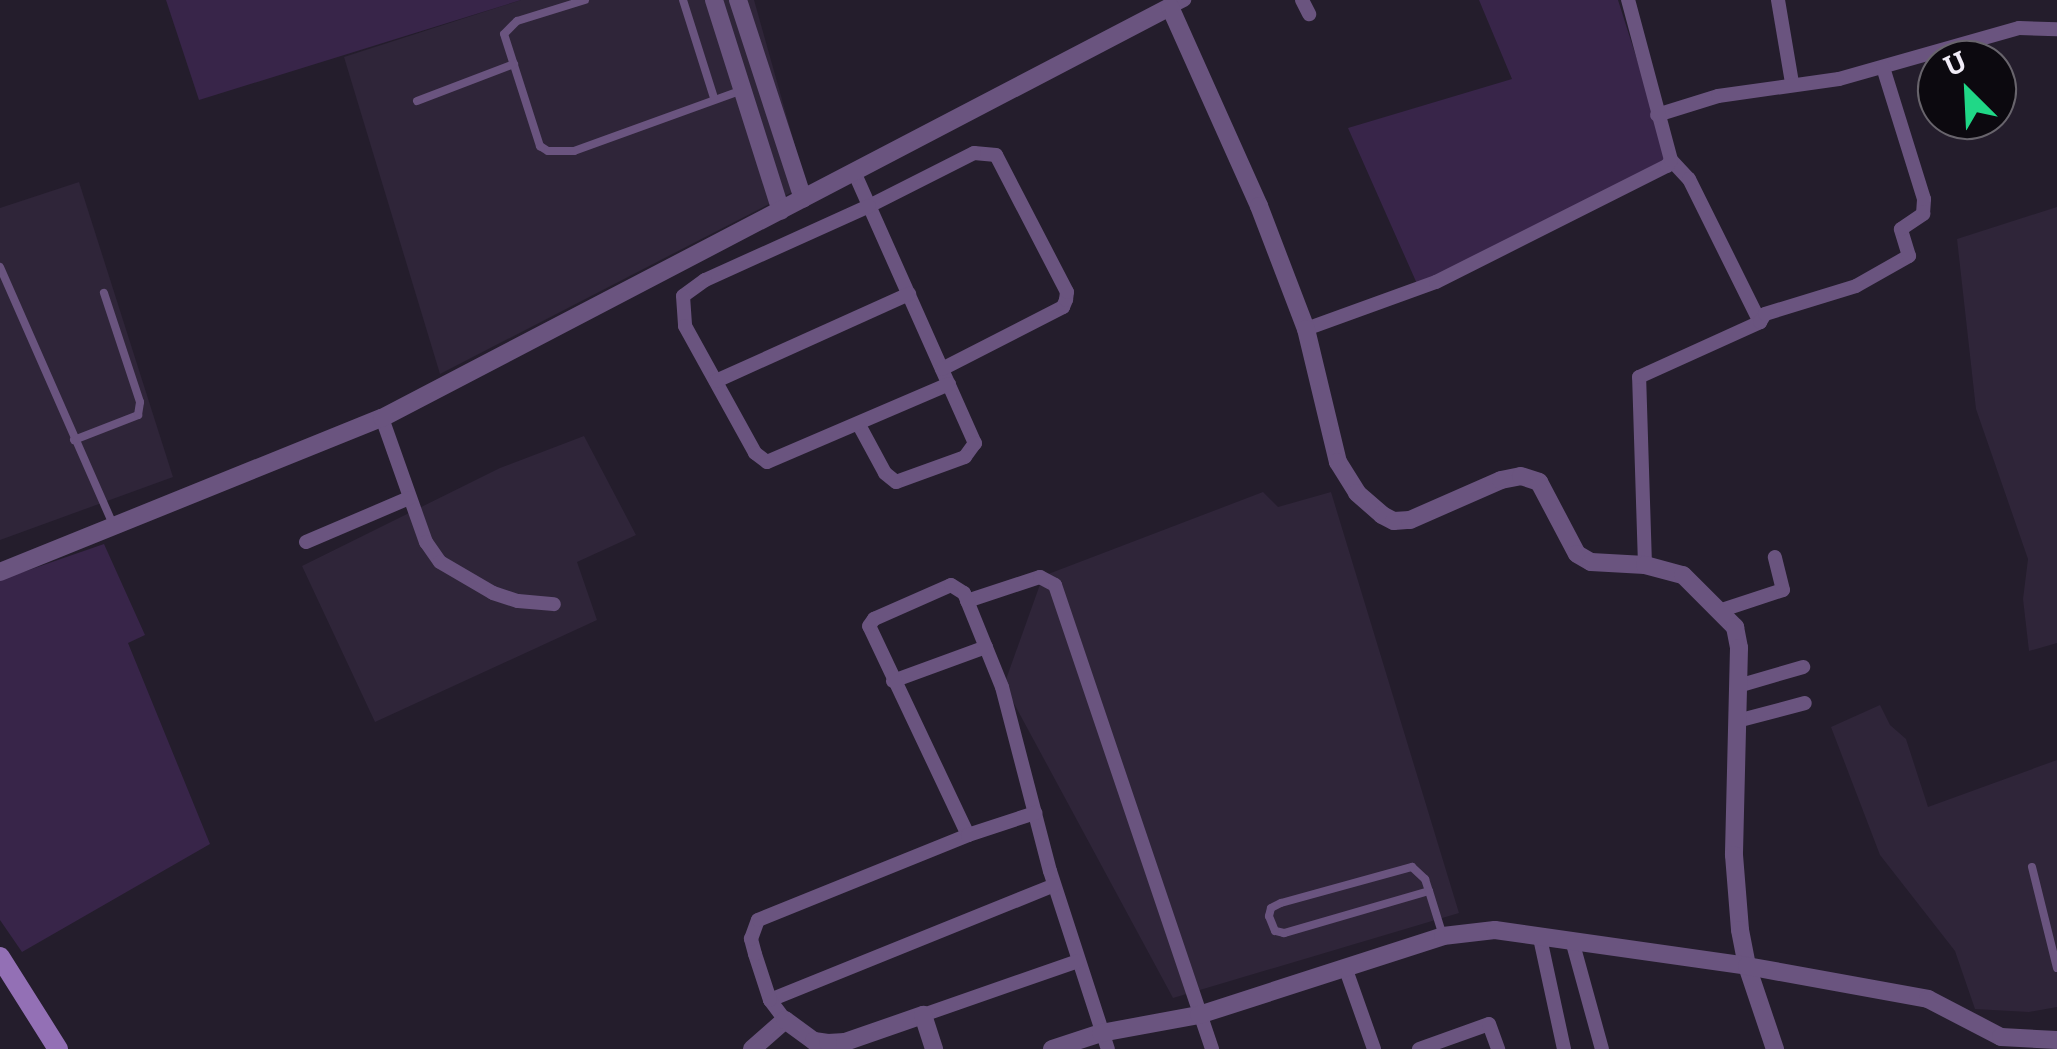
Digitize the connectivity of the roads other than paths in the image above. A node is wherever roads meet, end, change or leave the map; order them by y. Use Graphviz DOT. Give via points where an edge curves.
graph roads {
  1 [pos="585,0"];
  2 [pos="683,0"];
  3 [pos="714,0"];
  4 [pos="738,0"];
  5 [pos="1628,0"];
  6 [pos="1778,0"];
  7 [pos="1178,2"];
  8 [pos="2057,29"];
  9 [pos="514,64"];
  10 [pos="1883,67"];
  11 [pos="1792,83"];
  12 [pos="744,90"];
  13 [pos="714,98"];
  14 [pos="417,101"];
  15 [pos="1657,114"];
  16 [pos="1671,160"];
  17 [pos="855,174"];
  18 [pos="803,200"];
  19 [pos="870,206"];
  20 [pos="781,211"];
  21 [pos="0,267"];
  22 [pos="104,294"];
  23 [pos="909,294"];
  24 [pos="1760,322"];
  25 [pos="1306,330"];
  26 [pos="946,376"];
  27 [pos="716,381"];
  28 [pos="382,418"];
  29 [pos="859,425"];
  30 [pos="74,440"];
  31 [pos="409,498"];
  32 [pos="114,529"];
  33 [pos="306,542"];
  34 [pos="1775,557"];
  35 [pos="1645,565"];
  36 [pos="0,572"];
  37 [pos="967,601"];
  38 [pos="554,604"];
  39 [pos="1722,610"];
  40 [pos="986,647"];
  41 [pos="1803,667"];
  42 [pos="894,681"];
  43 [pos="1738,686"];
  44 [pos="1805,703"];
  45 [pos="1736,722"];
  46 [pos="1035,813"];
  47 [pos="968,834"];
  48 [pos="2032,867"];
  49 [pos="1054,886"];
  50 [pos="1429,891"];
  51 [pos="1443,936"];
  52 [pos="1540,938"];
  53 [pos="1574,944"];
  54 [pos="0,957"];
  55 [pos="1078,960"];
  56 [pos="1747,966"];
  57 [pos="1345,967"];
  58 [pos="2057,968"];
  59 [pos="770,1000"];
  60 [pos="923,1015"];
  61 [pos="1199,1015"];
  62 [pos="785,1020"];
  63 [pos="2057,1040"];
  64 [pos="1105,1041"];
  65 [pos="58,1049"];
  66 [pos="752,1049"];
  67 [pos="934,1049"];
  68 [pos="1052,1049"];
  69 [pos="1212,1049"];
  70 [pos="1374,1049"];
  71 [pos="1418,1049"];
  72 [pos="1498,1049"];
  73 [pos="1564,1049"];
  74 [pos="1602,1049"];
  75 [pos="1775,1049"];
  1 -- 9 [label="lane" via="506,29"];
  2 -- 13 [label="lane"];
  3 -- 12 [label="street"];
  4 -- 18 [label="street"];
  5 -- 15 [label="street"];
  6 -- 11 [label="street"];
  7 -- 17 [label="street"];
  7 -- 25 [label="street"];
  8 -- 10 [label="street" via="2019,28"];
  9 -- 13 [label="lane" via="540,146 557,153"];
  9 -- 14 [label="lane"];
  10 -- 11 [label="street"];
  10 -- 24 [label="street" via="1926,212 1901,229 1909,256 1856,286 1796,302"];
  11 -- 15 [label="street"];
  12 -- 13 [label="lane"];
  12 -- 20 [label="street"];
  15 -- 16 [label="street"];
  16 -- 24 [label="street" via="1689,178"];
  16 -- 25 [label="street" via="1622,192 1436,282"];
  17 -- 18 [label="street"];
  17 -- 19 [label="street"];
  18 -- 20 [label="street"];
  19 -- 23 [label="street"];
  19 -- 26 [label="street" via="974,153 996,154 1066,292 1062,307"];
  19 -- 27 [label="street" via="689,288 681,308 685,326"];
  20 -- 28 [label="street"];
  21 -- 30 [label="lane"];
  22 -- 30 [label="lane" via="140,402 138,414"];
  23 -- 26 [label="street"];
  23 -- 27 [label="street"];
  24 -- 35 [label="street" via="1639,377"];
  25 -- 35 [label="street" via="1338,462 1382,515 1410,520 1520,476 1538,482 1577,554 1590,562"];
  26 -- 29 [label="street"];
  26 -- 29 [label="street" via="975,442 965,457 896,482"];
  27 -- 29 [label="street" via="754,453 766,462"];
  28 -- 31 [label="street"];
  28 -- 32 [label="street"];
  30 -- 32 [label="lane"];
  31 -- 33 [label="street"];
  31 -- 38 [label="street" via="440,562 493,593"];
  32 -- 36 [label="street"];
  34 -- 39 [label="street" via="1783,590"];
  35 -- 39 [label="street" via="1683,575"];
  37 -- 40 [label="street"];
  37 -- 42 [label="street" via="951,584 874,619 870,633"];
  37 -- 61 [label="street" via="1040,577 1054,585"];
  39 -- 43 [label="street" via="1739,648"];
  40 -- 42 [label="street"];
  40 -- 46 [label="street"];
  41 -- 43 [label="street"];
  42 -- 47 [label="street"];
  43 -- 45 [label="street"];
  44 -- 45 [label="street"];
  45 -- 56 [label="street" via="1734,855"];
  46 -- 47 [label="street"];
  46 -- 49 [label="street"];
  47 -- 59 [label="street" via="758,920 752,939"];
  48 -- 58 [label="lane"];
  49 -- 55 [label="street"];
  49 -- 59 [label="street"];
  50 -- 50 [label="lane" via="1412,867 1282,902 1269,916 1274,931 1284,933"];
  50 -- 51 [label="lane"];
  51 -- 52 [label="street" via="1495,930"];
  51 -- 57 [label="street"];
  52 -- 53 [label="street"];
  52 -- 73 [label="street"];
  53 -- 56 [label="street"];
  53 -- 74 [label="street"];
  54 -- 65 [label="main road"];
  55 -- 60 [label="street"];
  55 -- 64 [label="street"];
  56 -- 63 [label="street" via="1928,999 2001,1037"];
  56 -- 75 [label="street"];
  57 -- 61 [label="street"];
  57 -- 70 [label="street"];
  59 -- 62 [label="street"];
  60 -- 62 [label="street" via="828,1043"];
  60 -- 67 [label="street"];
  61 -- 64 [label="street"];
  61 -- 69 [label="street"];
  62 -- 66 [label="street"];
  64 -- 68 [label="street"];
  71 -- 72 [label="street" via="1490,1024"];
}
